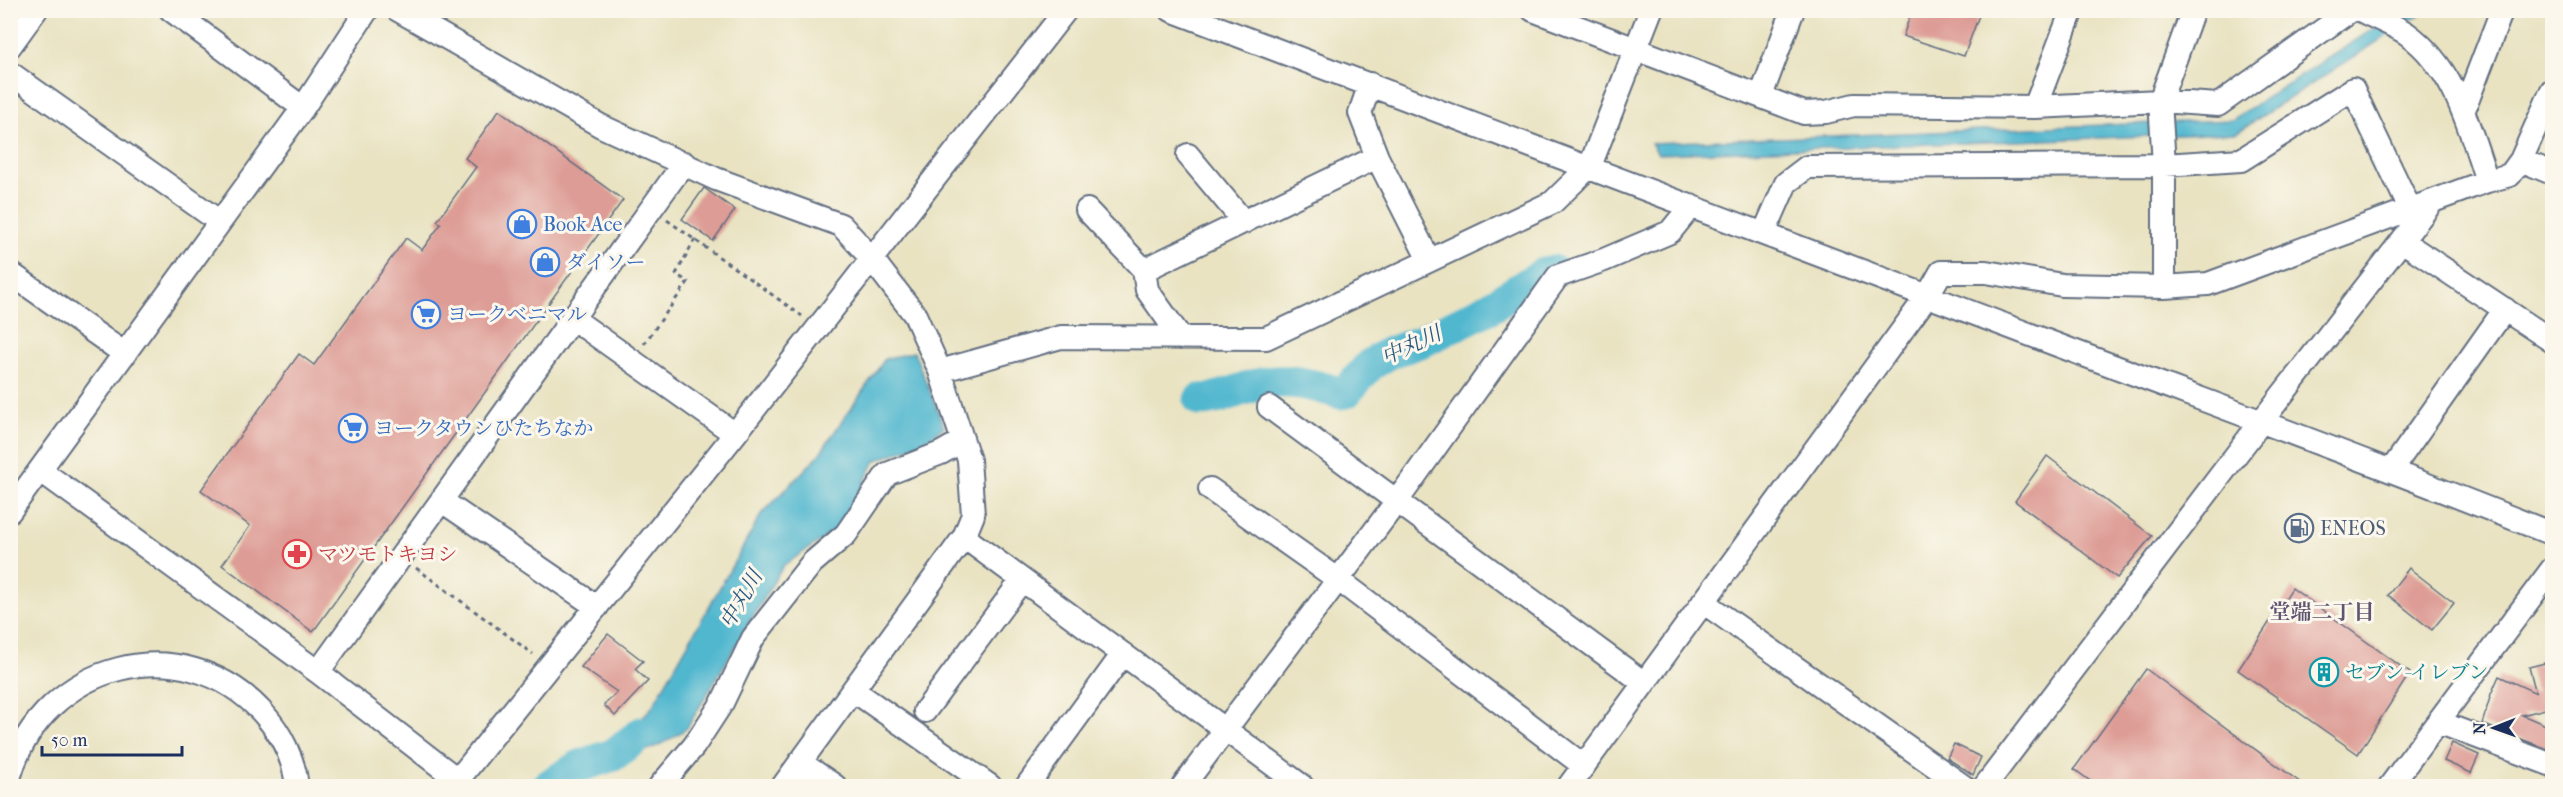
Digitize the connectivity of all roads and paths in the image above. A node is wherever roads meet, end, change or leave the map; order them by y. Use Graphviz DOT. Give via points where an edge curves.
graph roads {
  1 [pos="36,10"];
  2 [pos="171,10"];
  3 [pos="367,10"];
  4 [pos="398,10"];
  5 [pos="1066,10"];
  6 [pos="1171,10"];
  7 [pos="1533,10"];
  8 [pos="1651,10"];
  9 [pos="1793,10"];
  10 [pos="2072,10"];
  11 [pos="2193,10"];
  12 [pos="2350,10"];
  13 [pos="2360,10"];
  14 [pos="2502,10"];
  15 [pos="10,46"];
  16 [pos="1636,49"];
  17 [pos="10,73"];
  18 [pos="1371,84"];
  19 [pos="2553,90"];
  20 [pos="1761,96"];
  21 [pos="2160,101"];
  22 [pos="2035,107"];
  23 [pos="303,108"];
  24 [pos="2463,112"];
  25 [pos="1188,155"];
  26 [pos="1377,157"];
  27 [pos="2521,160"];
  28 [pos="684,163"];
  29 [pos="2164,165"];
  30 [pos="1590,166"];
  31 [pos="2553,173"];
  32 [pos="2487,181"];
  33 [pos="2432,202"];
  34 [pos="1691,206"];
  35 [pos="651,209"];
  36 [pos="2410,209"];
  37 [pos="1087,210"];
  38 [pos="220,222"];
  39 [pos="1244,222"];
  40 [pos="1764,233"];
  41 [pos="695,239"];
  42 [pos="2402,241"];
  43 [pos="872,259"];
  44 [pos="1429,260"];
  45 [pos="1144,270"];
  46 [pos="10,273"];
  47 [pos="2164,287"];
  48 [pos="1928,295"];
  49 [pos="2505,309"];
  50 [pos="802,315"];
  51 [pos="572,318"];
  52 [pos="1181,338"];
  53 [pos="2553,340"];
  54 [pos="125,354"];
  55 [pos="632,361"];
  56 [pos="940,372"];
  57 [pos="1269,407"];
  58 [pos="2261,422"];
  59 [pos="735,434"];
  60 [pos="962,441"];
  61 [pos="2392,469"];
  62 [pos="40,470"];
  63 [pos="19,484"];
  64 [pos="1210,489"];
  65 [pos="442,501"];
  66 [pos="1397,501"];
  67 [pos="10,511"];
  68 [pos="2553,534"];
  69 [pos="964,537"];
  70 [pos="402,558"];
  71 [pos="2553,568"];
  72 [pos="1339,579"];
  73 [pos="1022,580"];
  74 [pos="1703,602"];
  75 [pos="597,608"];
  76 [pos="533,654"];
  77 [pos="1123,654"];
  78 [pos="318,672"];
  79 [pos="1644,683"];
  80 [pos="852,690"];
  81 [pos="925,711"];
  82 [pos="2438,722"];
  83 [pos="1224,730"];
  84 [pos="800,762"];
  85 [pos="2553,765"];
  86 [pos="1584,766"];
  87 [pos="10,775"];
  88 [pos="456,783"];
  89 [pos="297,786"];
  90 [pos="660,786"];
  91 [pos="783,786"];
  92 [pos="835,786"];
  93 [pos="990,786"];
  94 [pos="1027,786"];
  95 [pos="1183,786"];
  96 [pos="1302,786"];
  97 [pos="1569,786"];
  98 [pos="1963,786"];
  99 [pos="1985,786"];
  100 [pos="2390,786"];
  1 -- 15 [label="street"];
  2 -- 23 [label="street"];
  3 -- 23 [label="street"];
  4 -- 28 [label="street" via="601,126"];
  5 -- 43 [label="street"];
  6 -- 18 [label="street"];
  7 -- 16 [label="street"];
  8 -- 16 [label="street"];
  9 -- 20 [label="street"];
  10 -- 22 [label="street"];
  11 -- 21 [label="street"];
  12 -- 21 [label="street" via="2218,105"];
  13 -- 24 [label="street" via="2405,33 2436,60"];
  14 -- 24 [label="street"];
  16 -- 20 [label="street"];
  16 -- 30 [label="street"];
  17 -- 38 [label="street"];
  18 -- 26 [label="street" via="1359,113"];
  18 -- 30 [label="street"];
  19 -- 27 [label="street"];
  20 -- 22 [label="street" via="1804,113 1854,105"];
  21 -- 22 [label="street"];
  21 -- 29 [label="street"];
  23 -- 38 [label="street"];
  24 -- 32 [label="street"];
  25 -- 39 [label="street"];
  26 -- 39 [label="street"];
  26 -- 44 [label="street"];
  27 -- 31 [label="street"];
  27 -- 32 [label="street" via="2510,175"];
  28 -- 35 [label="street"];
  28 -- 43 [label="street" via="716,179 841,225"];
  29 -- 36 [label="street" via="2241,160 2353,90"];
  29 -- 40 [label="street" via="1808,167 1786,183"];
  29 -- 47 [label="street"];
  30 -- 34 [label="street"];
  30 -- 44 [label="street" via="1553,202"];
  32 -- 33 [label="street"];
  33 -- 36 [label="street"];
  33 -- 42 [label="street"];
  34 -- 40 [label="street"];
  34 -- 66 [label="street" via="1670,232 1558,276"];
  35 -- 41 [label="path"];
  35 -- 51 [label="street"];
  36 -- 47 [label="street" via="2208,284"];
  37 -- 45 [label="street"];
  38 -- 54 [label="street"];
  39 -- 45 [label="street"];
  40 -- 48 [label="street"];
  41 -- 50 [label="path"];
  41 -- 55 [label="path" via="676,274 688,282"];
  42 -- 49 [label="street"];
  42 -- 58 [label="street"];
  43 -- 56 [label="street" via="915,315"];
  43 -- 59 [label="street"];
  44 -- 52 [label="street" via="1266,338"];
  45 -- 52 [label="street" via="1147,290"];
  46 -- 54 [label="street"];
  47 -- 48 [label="street" via="2062,285 1986,272 1941,272"];
  48 -- 58 [label="street"];
  48 -- 74 [label="street"];
  49 -- 53 [label="street"];
  49 -- 61 [label="street"];
  51 -- 55 [label="street"];
  51 -- 65 [label="street"];
  52 -- 56 [label="street" via="1062,337"];
  54 -- 62 [label="street"];
  55 -- 59 [label="street"];
  56 -- 60 [label="street"];
  57 -- 66 [label="street"];
  58 -- 61 [label="street"];
  58 -- 99 [label="street"];
  59 -- 75 [label="street"];
  60 -- 69 [label="street" via="969,460 972,515"];
  60 -- 90 [label="street" via="887,474 846,534 812,563 753,638 722,703"];
  61 -- 68 [label="street"];
  62 -- 63 [label="street"];
  62 -- 78 [label="street"];
  63 -- 67 [label="street"];
  64 -- 72 [label="street"];
  65 -- 70 [label="street"];
  65 -- 75 [label="street"];
  66 -- 72 [label="street"];
  66 -- 79 [label="street"];
  69 -- 73 [label="street"];
  69 -- 80 [label="street"];
  70 -- 76 [label="path"];
  70 -- 78 [label="street"];
  71 -- 82 [label="street"];
  72 -- 83 [label="street"];
  72 -- 86 [label="street"];
  73 -- 77 [label="street"];
  73 -- 81 [label="street"];
  74 -- 79 [label="street"];
  74 -- 98 [label="street"];
  75 -- 88 [label="street"];
  77 -- 83 [label="street"];
  77 -- 94 [label="street"];
  78 -- 88 [label="street"];
  79 -- 86 [label="street"];
  80 -- 84 [label="street"];
  80 -- 93 [label="street"];
  82 -- 85 [label="street"];
  82 -- 100 [label="street"];
  83 -- 95 [label="street"];
  83 -- 96 [label="street"];
  84 -- 91 [label="street"];
  84 -- 92 [label="street"];
  86 -- 97 [label="street"];
  87 -- 89 [label="street" via="39,722 68,694 105,671 166,664 223,680 254,704 275,727 288,753"];
}
